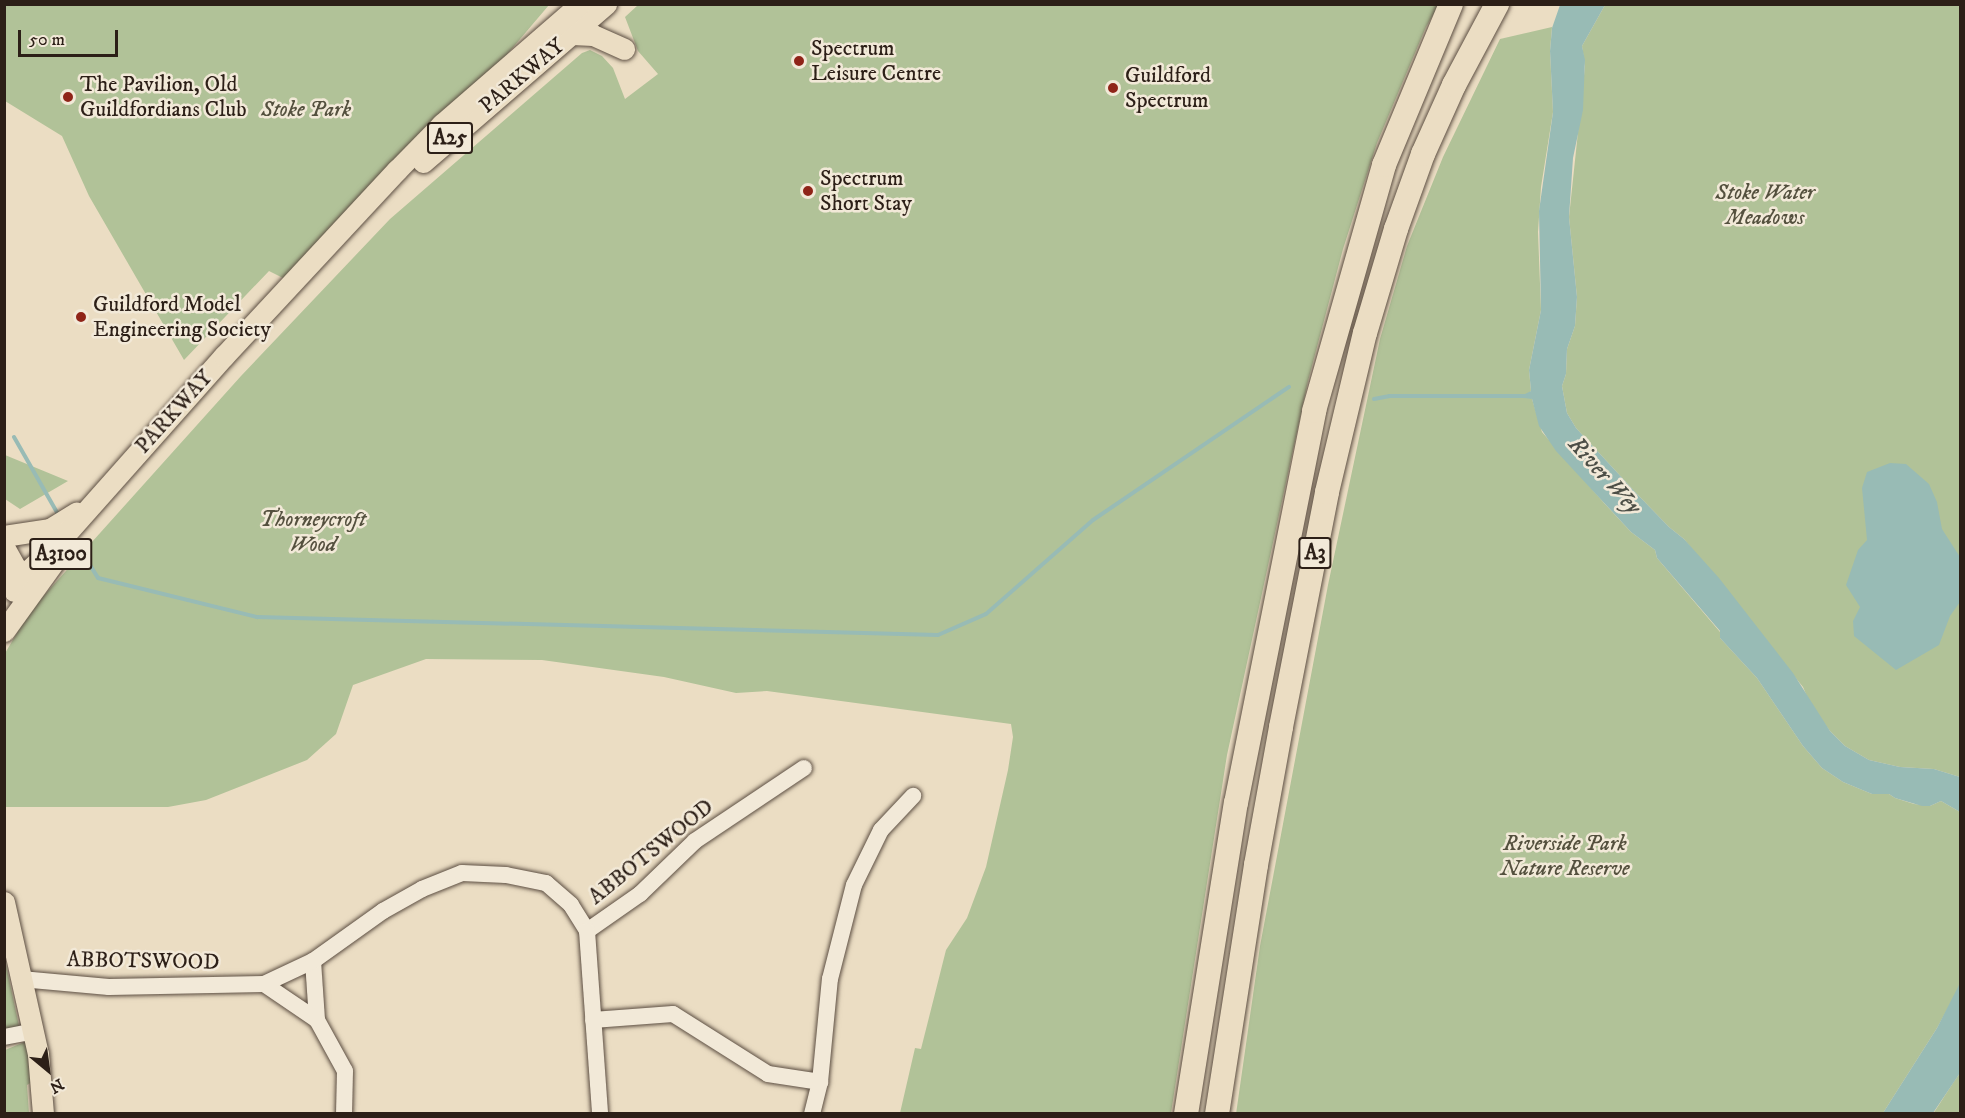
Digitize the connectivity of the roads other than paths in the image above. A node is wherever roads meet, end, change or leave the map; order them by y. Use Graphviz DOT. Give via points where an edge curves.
graph roads {
  1 [pos="580,4"];
  2 [pos="606,4"];
  3 [pos="1451,4"];
  4 [pos="1460,4"];
  5 [pos="1494,10"];
  6 [pos="572,34"];
  7 [pos="624,49"];
  8 [pos="1425,69"];
  9 [pos="330,243"];
  10 [pos="116,476"];
  11 [pos="4,537"];
  12 [pos="4,547"];
  13 [pos="16,582"];
  14 [pos="5,607"];
  15 [pos="4,631"];
  16 [pos="804,768"];
  17 [pos="913,796"];
  18 [pos="4,902"];
  19 [pos="587,931"];
  20 [pos="313,961"];
  21 [pos="21,979"];
  22 [pos="264,984"];
  23 [pos="317,1020"];
  24 [pos="593,1020"];
  25 [pos="34,1031"];
  26 [pos="4,1037"];
  27 [pos="820,1082"];
  28 [pos="43,1113"];
  29 [pos="344,1113"];
  30 [pos="600,1113"];
  31 [pos="812,1113"];
  32 [pos="1186,1113"];
  33 [pos="1217,1113"];
  1 -- 9 [label="main road, PARKWAY / A25" via="442,124"];
  2 -- 6 [label="main road, PARKWAY / A25"];
  3 -- 8 [label="highway"];
  4 -- 8 [label="highway, A3"];
  5 -- 33 [label="highway, A3" via="1437,121 1410,188 1354,377 1327,492 1270,784"];
  6 -- 7 [label="main road" via="593,35"];
  6 -- 9 [label="main road, PARKWAY / A25"];
  8 -- 32 [label="highway, A3" via="1374,197 1314,411 1236,803"];
  9 -- 10 [label="main road, PARKWAY / A25"];
  10 -- 11 [label="main road, A25" via="63,523 35,533"];
  10 -- 13 [label="main road, A25" via="56,545"];
  10 -- 15 [label="main road, A3100"];
  12 -- 13 [label="main road" via="15,567"];
  13 -- 14 [label="main road"];
  16 -- 19 [label="street, ABBOTSWOOD" via="695,841 640,894"];
  17 -- 27 [label="street" via="880,830 854,885 830,979"];
  18 -- 21 [label="main road"];
  19 -- 20 [label="street, ABBOTSWOOD" via="571,904 546,883 506,875 462,873 383,910"];
  19 -- 24 [label="street, ABBOTSWOOD"];
  20 -- 22 [label="street, ABBOTSWOOD"];
  20 -- 23 [label="street"];
  21 -- 22 [label="street, ABBOTSWOOD" via="109,987"];
  21 -- 25 [label="main road"];
  22 -- 23 [label="street"];
  23 -- 29 [label="street" via="345,1071"];
  24 -- 27 [label="street" via="674,1014 768,1074"];
  24 -- 30 [label="street, ABBOTSWOOD"];
  25 -- 26 [label="street"];
  25 -- 28 [label="main road"];
  27 -- 31 [label="street"];
}
